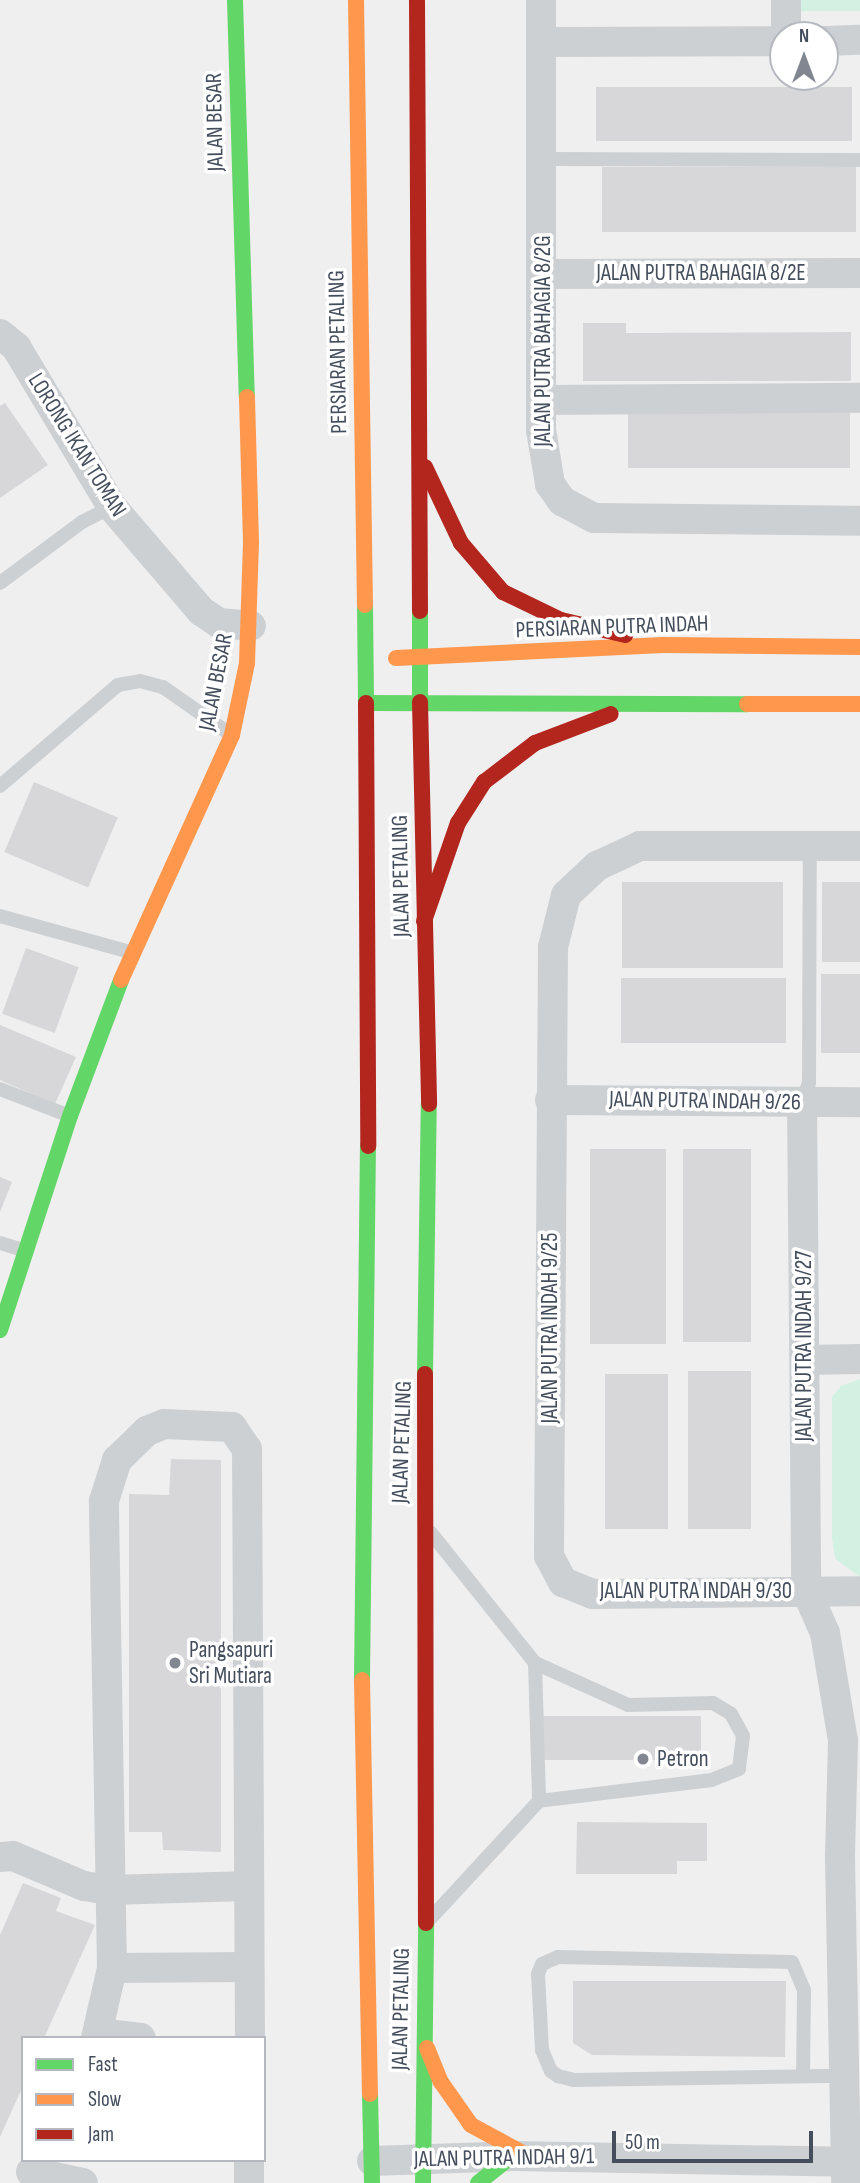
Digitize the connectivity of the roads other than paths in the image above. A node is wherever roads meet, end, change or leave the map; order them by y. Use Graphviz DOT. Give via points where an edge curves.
graph roads {
  1 [pos="235,0"];
  2 [pos="344,0"];
  3 [pos="356,0"];
  4 [pos="416,0"];
  5 [pos="541,0"];
  6 [pos="786,0"];
  7 [pos="786,21"];
  8 [pos="860,40"];
  9 [pos="769,41"];
  10 [pos="839,41"];
  11 [pos="542,42"];
  12 [pos="356,65"];
  13 [pos="542,159"];
  14 [pos="860,160"];
  15 [pos="860,273"];
  16 [pos="543,274"];
  17 [pos="0,334"];
  18 [pos="860,398"];
  19 [pos="541,400"];
  20 [pos="419,452"];
  21 [pos="113,507"];
  22 [pos="860,521"];
  23 [pos="0,583"];
  24 [pos="251,626"];
  25 [pos="663,645"];
  26 [pos="860,646"];
  27 [pos="420,657"];
  28 [pos="366,659"];
  29 [pos="420,702"];
  30 [pos="366,703"];
  31 [pos="860,704"];
  32 [pos="665,705"];
  33 [pos="232,735"];
  34 [pos="0,786"];
  35 [pos="810,846"];
  36 [pos="860,846"];
  37 [pos="0,916"];
  38 [pos="424,921"];
  39 [pos="131,953"];
  40 [pos="0,1089"];
  41 [pos="550,1100"];
  42 [pos="802,1102"];
  43 [pos="860,1102"];
  44 [pos="70,1116"];
  45 [pos="0,1243"];
  46 [pos="24,1251"];
  47 [pos="0,1330"];
  48 [pos="860,1359"];
  49 [pos="805,1360"];
  50 [pos="422,1520"];
  51 [pos="549,1556"];
  52 [pos="806,1590"];
  53 [pos="860,1591"];
  54 [pos="535,1663"];
  55 [pos="539,1801"];
  56 [pos="0,1857"];
  57 [pos="850,1858"];
  58 [pos="249,1886"];
  59 [pos="109,1890"];
  60 [pos="426,1923"];
  61 [pos="249,1967"];
  62 [pos="112,1968"];
  63 [pos="97,2035"];
  64 [pos="250,2036"];
  65 [pos="422,2037"];
  66 [pos="803,2075"];
  67 [pos="843,2076"];
  68 [pos="520,2156"];
  69 [pos="249,2162"];
  70 [pos="422,2171"];
  71 [pos="31,2172"];
  72 [pos="372,2172"];
  73 [pos="846,2172"];
  74 [pos="83,2183"];
  75 [pos="249,2183"];
  76 [pos="478,2183"];
  1 -- 24 [label="main road, JALAN BESAR"];
  2 -- 12 [label="main road"];
  3 -- 12 [label="main road, PERSIARAN PETALING"];
  4 -- 20 [label="main road"];
  5 -- 11 [label="street, JALAN PUTRA BAHAGIA 8/2G"];
  6 -- 7 [label="street"];
  8 -- 10 [label="street"];
  9 -- 11 [label="street"];
  11 -- 13 [label="street, JALAN PUTRA BAHAGIA 8/2G"];
  12 -- 28 [label="main road, PERSIARAN PETALING"];
  13 -- 14 [label="lane"];
  13 -- 16 [label="street, JALAN PUTRA BAHAGIA 8/2G"];
  15 -- 16 [label="street, JALAN PUTRA BAHAGIA 8/2E"];
  16 -- 19 [label="street, JALAN PUTRA BAHAGIA 8/2G"];
  17 -- 21 [label="street, LORONG IKAN TOMAN" via="16,347"];
  18 -- 19 [label="street"];
  19 -- 22 [label="street, JALAN PUTRA BAHAGIA 8/2G" via="547,473 562,501 577,512 618,519"];
  20 -- 25 [label="main road" via="461,543 503,592 561,620"];
  20 -- 27 [label="main road"];
  21 -- 23 [label="lane" via="82,522"];
  21 -- 24 [label="street, LORONG IKAN TOMAN" via="201,611 219,623"];
  24 -- 33 [label="main road, JALAN BESAR"];
  25 -- 26 [label="main road, PERSIARAN PUTRA INDAH"];
  25 -- 27 [label="main road, PERSIARAN PUTRA INDAH"];
  27 -- 28 [label="main road, PERSIARAN PUTRA INDAH"];
  27 -- 29 [label="main road"];
  28 -- 30 [label="main road, PERSIARAN PETALING"];
  29 -- 30 [label="main road"];
  29 -- 32 [label="main road"];
  29 -- 38 [label="main road, JALAN PETALING"];
  30 -- 72 [label="main road, JALAN PETALING" via="369,1082 362,1704"];
  31 -- 32 [label="main road"];
  32 -- 38 [label="main road" via="562,730 498,768 463,811"];
  33 -- 34 [label="lane" via="163,687 140,681 118,685"];
  33 -- 39 [label="main road, JALAN BESAR"];
  35 -- 36 [label="street, JALAN PUTRA INDAH 9/25"];
  35 -- 41 [label="street, JALAN PUTRA INDAH 9/25" via="640,846 597,866 566,895 554,947"];
  35 -- 42 [label="lane" via="808,1083"];
  37 -- 39 [label="lane"];
  38 -- 50 [label="main road, JALAN PETALING" via="430,1067"];
  39 -- 44 [label="main road, JALAN BESAR"];
  40 -- 44 [label="lane"];
  41 -- 42 [label="street, JALAN PUTRA INDAH 9/26"];
  41 -- 51 [label="street, JALAN PUTRA INDAH 9/25"];
  42 -- 43 [label="street, JALAN PUTRA INDAH 9/26"];
  42 -- 49 [label="street, JALAN PUTRA INDAH 9/27"];
  44 -- 46 [label="main road, JALAN BESAR"];
  45 -- 46 [label="lane"];
  46 -- 47 [label="main road, JALAN BESAR"];
  48 -- 49 [label="street"];
  49 -- 52 [label="street, JALAN PUTRA INDAH 9/27"];
  50 -- 54 [label="lane"];
  50 -- 60 [label="main road, JALAN PETALING"];
  51 -- 52 [label="street, JALAN PUTRA INDAH 9/30" via="563,1583 593,1594"];
  52 -- 53 [label="street, JALAN PUTRA INDAH 9/30"];
  52 -- 57 [label="street" via="825,1633 836,1681"];
  54 -- 55 [label="lane"];
  54 -- 55 [label="lane" via="628,1706 713,1703 731,1714 743,1736 740,1769 712,1780"];
  55 -- 60 [label="lane"];
  56 -- 59 [label="street" via="13,1856 84,1886"];
  57 -- 67 [label="street"];
  58 -- 59 [label="street"];
  58 -- 59 [label="street" via="247,1449 232,1427 164,1424 148,1431 117,1460 104,1501"];
  58 -- 61 [label="street"];
  59 -- 62 [label="street"];
  60 -- 65 [label="main road, JALAN PETALING"];
  61 -- 62 [label="street"];
  61 -- 64 [label="street"];
  62 -- 63 [label="street"];
  65 -- 68 [label="main road" via="440,2082 471,2124"];
  65 -- 70 [label="main road, JALAN PETALING"];
  66 -- 66 [label="lane" via="574,2080 558,2076 542,2050 542,1964 558,1957 792,1962 804,1990"];
  66 -- 67 [label="lane"];
  67 -- 73 [label="street"];
  68 -- 70 [label="street, JALAN PUTRA INDAH 9/1"];
  68 -- 73 [label="street, JALAN PUTRA INDAH 9/1"];
  68 -- 76 [label="main road"];
  69 -- 75 [label="street"];
  70 -- 72 [label="street, JALAN PUTRA INDAH 9/1"];
  71 -- 74 [label="street"];
}
